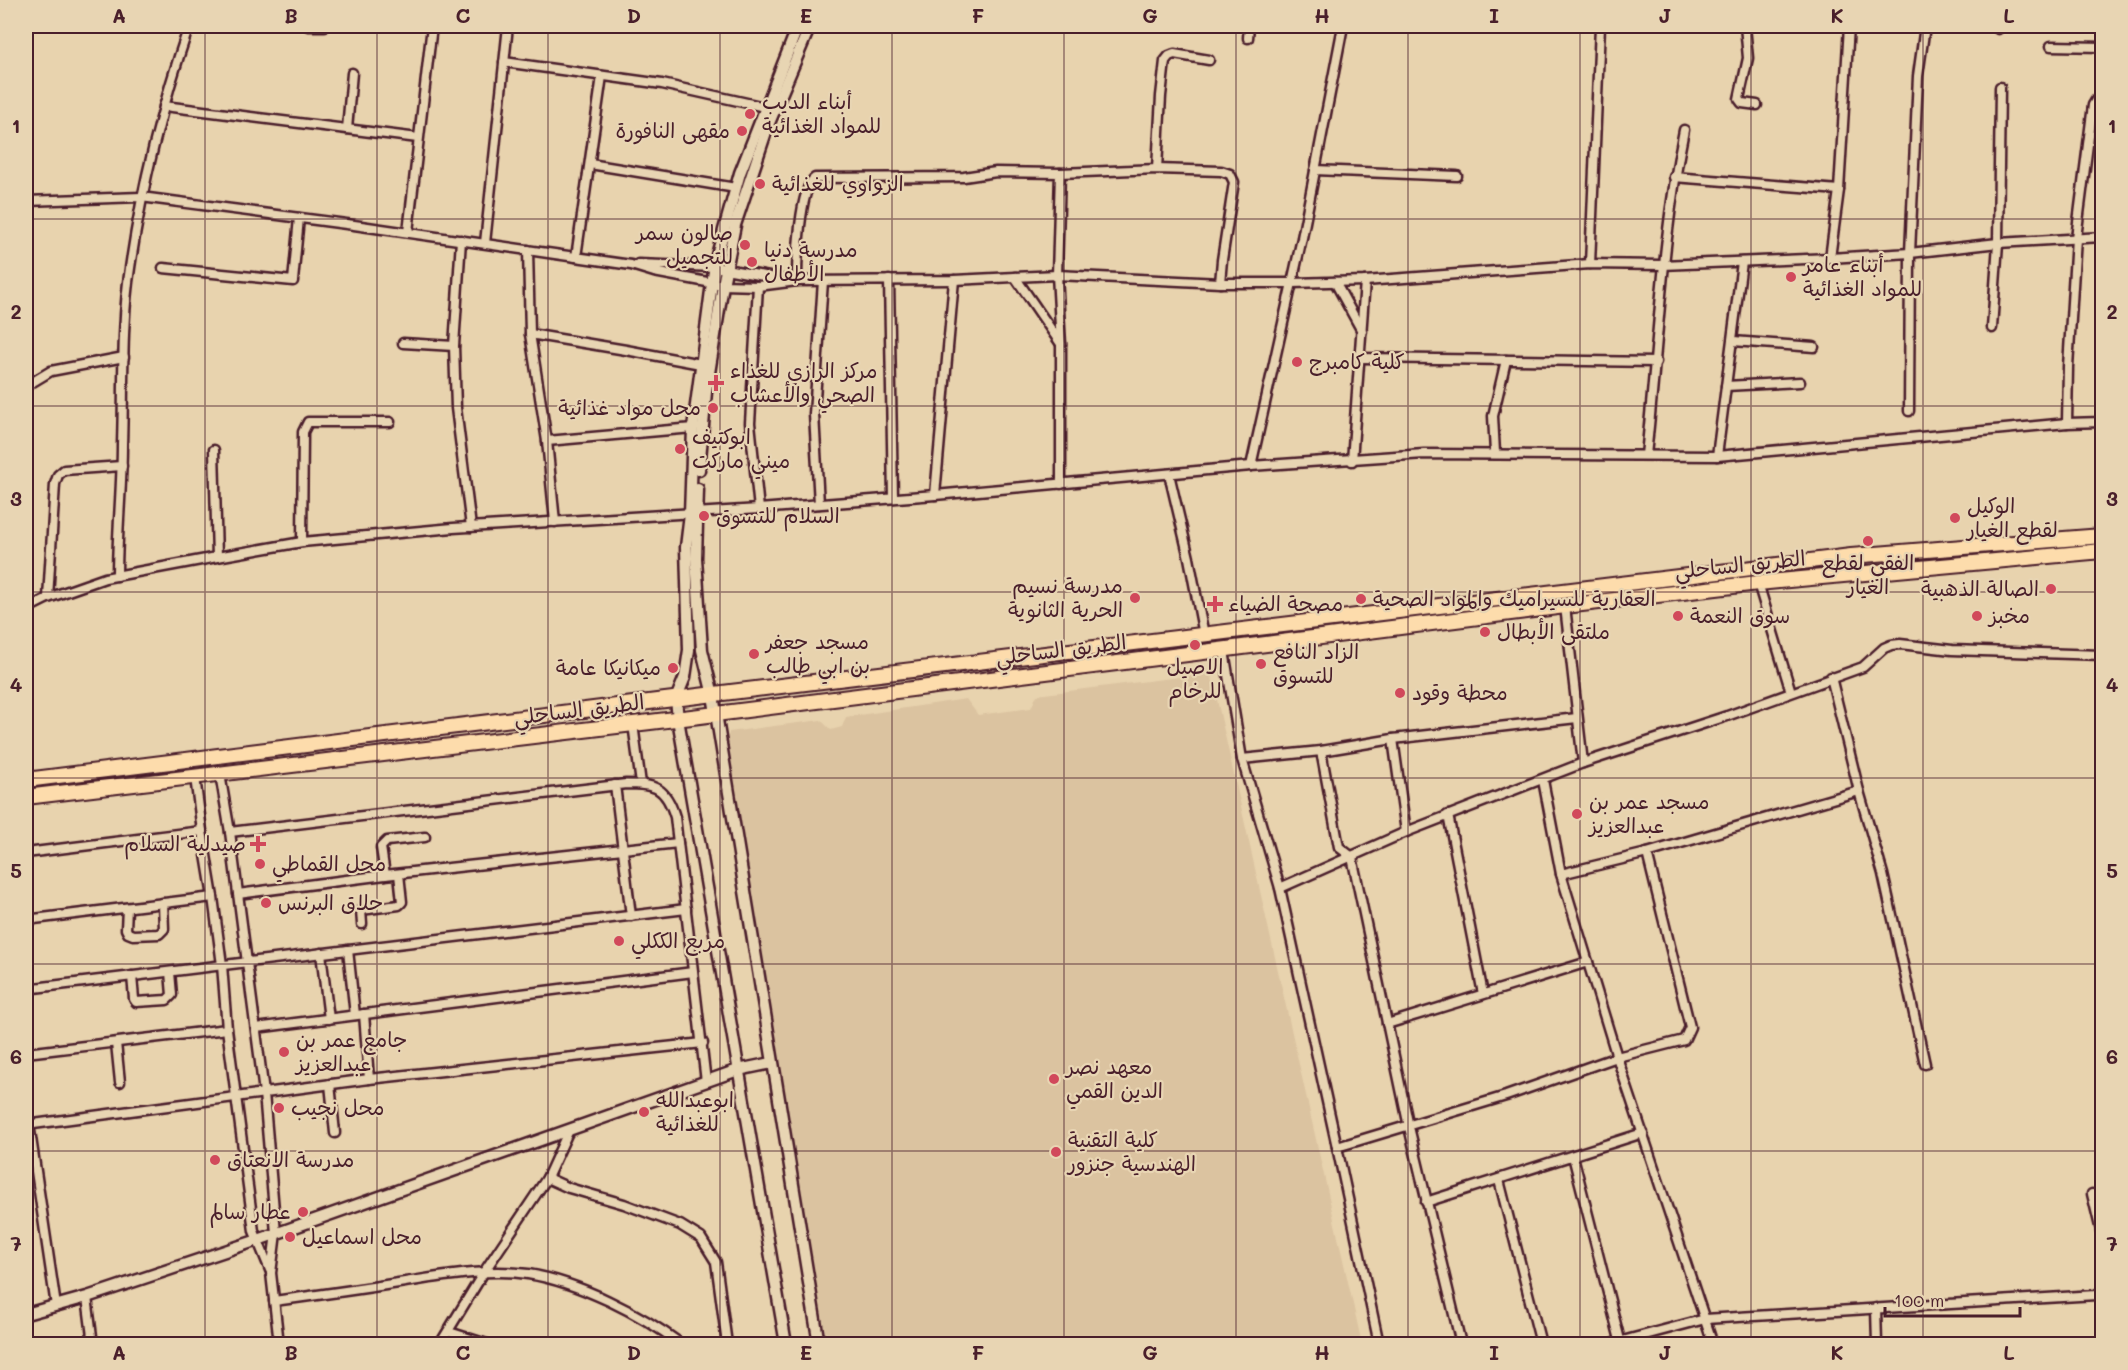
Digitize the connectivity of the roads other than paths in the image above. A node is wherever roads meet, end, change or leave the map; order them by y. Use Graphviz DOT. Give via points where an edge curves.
graph roads {
  1 [pos="189,26"];
  2 [pos="308,26"];
  3 [pos="325,26"];
  4 [pos="432,26"];
  5 [pos="508,26"];
  6 [pos="779,26"];
  7 [pos="810,26"];
  8 [pos="1249,26"];
  9 [pos="1343,26"];
  10 [pos="1600,26"];
  11 [pos="1745,26"];
  12 [pos="1849,26"];
  13 [pos="1925,26"];
  14 [pos="797,28"];
  15 [pos="1248,39"];
  16 [pos="2051,46"];
  17 [pos="2103,47"];
  18 [pos="1209,60"];
  19 [pos="504,62"];
  20 [pos="352,73"];
  21 [pos="602,76"];
  22 [pos="2000,87"];
  23 [pos="2103,99"];
  24 [pos="1757,105"];
  25 [pos="164,106"];
  26 [pos="765,107"];
  27 [pos="347,129"];
  28 [pos="1684,130"];
  29 [pos="418,138"];
  30 [pos="590,164"];
  31 [pos="1158,169"];
  32 [pos="1316,170"];
  33 [pos="1060,173"];
  34 [pos="1457,176"];
  35 [pos="1674,177"];
  36 [pos="736,188"];
  37 [pos="1839,190"];
  38 [pos="141,197"];
  39 [pos="26,201"];
  40 [pos="299,218"];
  41 [pos="408,232"];
  42 [pos="2103,237"];
  43 [pos="2076,238"];
  44 [pos="461,240"];
  45 [pos="485,243"];
  46 [pos="1998,243"];
  47 [pos="528,250"];
  48 [pos="1910,253"];
  49 [pos="576,257"];
  50 [pos="1830,258"];
  51 [pos="1742,262"];
  52 [pos="1590,264"];
  53 [pos="631,265"];
  54 [pos="1662,265"];
  55 [pos="163,267"];
  56 [pos="721,268"];
  57 [pos="1057,275"];
  58 [pos="1015,277"];
  59 [pos="823,280"];
  60 [pos="889,280"];
  61 [pos="954,280"];
  62 [pos="1365,281"];
  63 [pos="795,282"];
  64 [pos="1335,282"];
  65 [pos="1221,283"];
  66 [pos="1292,283"];
  67 [pos="718,284"];
  68 [pos="759,286"];
  69 [pos="1992,328"];
  70 [pos="1362,332"];
  71 [pos="530,334"];
  72 [pos="1733,341"];
  73 [pos="403,343"];
  74 [pos="1061,344"];
  75 [pos="454,346"];
  76 [pos="1815,348"];
  77 [pos="124,357"];
  78 [pos="1360,358"];
  79 [pos="1506,360"];
  80 [pos="1656,362"];
  81 [pos="701,364"];
  82 [pos="1800,382"];
  83 [pos="26,386"];
  84 [pos="1726,386"];
  85 [pos="1909,411"];
  86 [pos="390,422"];
  87 [pos="2103,422"];
  88 [pos="2067,423"];
  89 [pos="693,428"];
  90 [pos="547,441"];
  91 [pos="214,450"];
  92 [pos="1495,453"];
  93 [pos="1646,455"];
  94 [pos="1717,456"];
  95 [pos="1352,461"];
  96 [pos="122,466"];
  97 [pos="1251,466"];
  98 [pos="1169,474"];
  99 [pos="1061,484"];
  100 [pos="934,495"];
  101 [pos="893,498"];
  102 [pos="819,504"];
  103 [pos="759,509"];
  104 [pos="694,514"];
  105 [pos="555,522"];
  106 [pos="471,527"];
  107 [pos="2103,536"];
  108 [pos="302,542"];
  109 [pos="2103,551"];
  110 [pos="217,557"];
  111 [pos="117,576"];
  112 [pos="1758,584"];
  113 [pos="48,598"];
  114 [pos="1565,606"];
  115 [pos="26,609"];
  116 [pos="1204,634"];
  117 [pos="1224,651"];
  118 [pos="2103,655"];
  119 [pos="1831,677"];
  120 [pos="1791,692"];
  121 [pos="713,695"];
  122 [pos="676,699"];
  123 [pos="716,714"];
  124 [pos="1577,718"];
  125 [pos="678,719"];
  126 [pos="633,724"];
  127 [pos="1393,739"];
  128 [pos="1320,751"];
  129 [pos="1242,759"];
  130 [pos="1583,763"];
  131 [pos="220,774"];
  132 [pos="195,777"];
  133 [pos="26,780"];
  134 [pos="1543,780"];
  135 [pos="641,784"];
  136 [pos="615,785"];
  137 [pos="1859,790"];
  138 [pos="26,797"];
  139 [pos="1448,815"];
  140 [pos="202,831"];
  141 [pos="230,832"];
  142 [pos="1406,832"];
  143 [pos="425,837"];
  144 [pos="678,843"];
  145 [pos="622,850"];
  146 [pos="26,853"];
  147 [pos="1647,853"];
  148 [pos="1352,856"];
  149 [pos="399,874"];
  150 [pos="1561,874"];
  151 [pos="385,875"];
  152 [pos="1280,888"];
  153 [pos="238,894"];
  154 [pos="213,897"];
  155 [pos="163,903"];
  156 [pos="127,908"];
  157 [pos="686,909"];
  158 [pos="631,916"];
  159 [pos="26,920"];
  160 [pos="362,924"];
  161 [pos="348,950"];
  162 [pos="321,953"];
  163 [pos="248,962"];
  164 [pos="1588,962"];
  165 [pos="222,965"];
  166 [pos="170,972"];
  167 [pos="693,972"];
  168 [pos="132,976"];
  169 [pos="26,989"];
  170 [pos="1483,994"];
  171 [pos="359,1015"];
  172 [pos="329,1019"];
  173 [pos="1387,1024"];
  174 [pos="256,1028"];
  175 [pos="227,1029"];
  176 [pos="703,1043"];
  177 [pos="116,1044"];
  178 [pos="26,1053"];
  179 [pos="1617,1057"];
  180 [pos="772,1063"];
  181 [pos="1925,1064"];
  182 [pos="738,1070"];
  183 [pos="369,1078"];
  184 [pos="120,1082"];
  185 [pos="706,1082"];
  186 [pos="330,1084"];
  187 [pos="264,1093"];
  188 [pos="236,1097"];
  189 [pos="27,1125"];
  190 [pos="1409,1127"];
  191 [pos="569,1130"];
  192 [pos="1644,1133"];
  193 [pos="335,1134"];
  194 [pos="1337,1147"];
  195 [pos="1573,1156"];
  196 [pos="547,1178"];
  197 [pos="1499,1180"];
  198 [pos="2092,1194"];
  199 [pos="1426,1202"];
  200 [pos="276,1233"];
  201 [pos="2103,1235"];
  202 [pos="258,1239"];
  203 [pos="484,1272"];
  204 [pos="271,1273"];
  205 [pos="2103,1291"];
  206 [pos="87,1297"];
  207 [pos="274,1301"];
  208 [pos="56,1306"];
  209 [pos="1876,1308"];
  210 [pos="26,1314"];
  211 [pos="1705,1318"];
  212 [pos="449,1332"];
  213 [pos="93,1344"];
  214 [pos="279,1344"];
  215 [pos="440,1344"];
  216 [pos="487,1344"];
  217 [pos="681,1344"];
  218 [pos="727,1344"];
  219 [pos="786,1344"];
  220 [pos="819,1344"];
  221 [pos="1379,1344"];
  222 [pos="1461,1344"];
  223 [pos="1541,1344"];
  224 [pos="1617,1344"];
  225 [pos="1713,1344"];
  226 [pos="1877,1344"];
  1 -- 25 [label="street"];
  2 -- 3 [label="street"];
  4 -- 29 [label="street"];
  5 -- 19 [label="street"];
  6 -- 14 [label="street"];
  7 -- 56 [label="street" via="769,123"];
  8 -- 15 [label="street"];
  9 -- 32 [label="street"];
  10 -- 52 [label="street"];
  11 -- 24 [label="street" via="1748,58 1739,99"];
  12 -- 37 [label="street"];
  13 -- 48 [label="street" via="1918,76"];
  14 -- 26 [label="street"];
  16 -- 17 [label="street"];
  18 -- 31 [label="street" via="1174,54 1165,61"];
  19 -- 21 [label="street"];
  19 -- 45 [label="street"];
  20 -- 27 [label="street"];
  21 -- 26 [label="street" via="662,84"];
  21 -- 30 [label="street"];
  22 -- 46 [label="street"];
  23 -- 43 [label="street" via="2093,105"];
  25 -- 27 [label="street"];
  25 -- 38 [label="street"];
  26 -- 36 [label="street"];
  27 -- 29 [label="street"];
  28 -- 35 [label="street"];
  29 -- 41 [label="street"];
  30 -- 36 [label="street"];
  30 -- 49 [label="street"];
  31 -- 33 [label="street"];
  31 -- 65 [label="street" via="1221,171 1234,178"];
  32 -- 34 [label="street"];
  32 -- 66 [label="street"];
  33 -- 57 [label="street"];
  33 -- 63 [label="street" via="815,178 808,184 804,199"];
  35 -- 37 [label="street"];
  35 -- 54 [label="street"];
  36 -- 56 [label="street"];
  37 -- 50 [label="street"];
  38 -- 39 [label="street"];
  38 -- 40 [label="street"];
  38 -- 77 [label="street" via="129,270"];
  40 -- 41 [label="street"];
  40 -- 55 [label="street" via="293,281"];
  41 -- 44 [label="street"];
  42 -- 43 [label="street"];
  43 -- 46 [label="street"];
  43 -- 88 [label="street"];
  44 -- 45 [label="street"];
  44 -- 75 [label="street"];
  45 -- 47 [label="street"];
  46 -- 48 [label="street"];
  46 -- 69 [label="street"];
  47 -- 49 [label="street"];
  47 -- 71 [label="street"];
  48 -- 50 [label="street"];
  48 -- 85 [label="street"];
  49 -- 53 [label="street"];
  50 -- 51 [label="street"];
  51 -- 54 [label="street"];
  51 -- 72 [label="street"];
  52 -- 54 [label="street"];
  52 -- 62 [label="street"];
  53 -- 56 [label="street"];
  53 -- 67 [label="street"];
  54 -- 80 [label="street"];
  56 -- 63 [label="street"];
  56 -- 67 [label="street"];
  57 -- 58 [label="street"];
  57 -- 65 [label="street"];
  57 -- 74 [label="street"];
  58 -- 61 [label="street"];
  58 -- 74 [label="street"];
  59 -- 60 [label="street"];
  59 -- 63 [label="street"];
  59 -- 102 [label="street" via="814,414"];
  60 -- 61 [label="street"];
  60 -- 101 [label="street"];
  61 -- 100 [label="street"];
  62 -- 64 [label="street"];
  62 -- 70 [label="street"];
  63 -- 68 [label="street"];
  64 -- 66 [label="street"];
  64 -- 70 [label="street"];
  65 -- 66 [label="street"];
  66 -- 97 [label="street"];
  67 -- 68 [label="street"];
  67 -- 81 [label="street"];
  67 -- 104 [label="street"];
  68 -- 103 [label="street" via="750,423"];
  70 -- 78 [label="street"];
  71 -- 81 [label="street"];
  71 -- 90 [label="street"];
  72 -- 76 [label="street"];
  72 -- 84 [label="street"];
  73 -- 75 [label="street"];
  74 -- 99 [label="street"];
  75 -- 106 [label="street" via="456,408"];
  77 -- 83 [label="street" via="51,371"];
  77 -- 96 [label="street"];
  78 -- 79 [label="street"];
  78 -- 95 [label="street"];
  79 -- 80 [label="street"];
  79 -- 92 [label="street" via="1493,416"];
  80 -- 93 [label="street"];
  81 -- 89 [label="street"];
  82 -- 84 [label="street"];
  84 -- 94 [label="street"];
  86 -- 108 [label="street" via="308,422 305,426"];
  87 -- 88 [label="street"];
  88 -- 94 [label="street"];
  89 -- 90 [label="street"];
  89 -- 104 [label="street"];
  90 -- 105 [label="street"];
  91 -- 110 [label="street"];
  92 -- 93 [label="street"];
  92 -- 95 [label="street"];
  93 -- 94 [label="street"];
  95 -- 97 [label="street"];
  96 -- 111 [label="street"];
  96 -- 113 [label="street" via="64,470 58,475"];
  97 -- 98 [label="street"];
  98 -- 99 [label="street"];
  98 -- 116 [label="street"];
  99 -- 100 [label="street"];
  100 -- 101 [label="street"];
  101 -- 102 [label="street"];
  102 -- 103 [label="street"];
  103 -- 104 [label="street"];
  104 -- 105 [label="street"];
  104 -- 121 [label="street" via="702,650"];
  104 -- 122 [label="street" via="686,547 689,650"];
  105 -- 106 [label="street"];
  106 -- 108 [label="street"];
  107 -- 116 [label="highway, الطريق الساحلي" via="1851,556"];
  108 -- 110 [label="street"];
  109 -- 112 [label="highway, الطريق الساحلي"];
  110 -- 111 [label="street"];
  111 -- 113 [label="street"];
  112 -- 114 [label="highway, الطريق الساحلي"];
  112 -- 120 [label="street"];
  113 -- 115 [label="street"];
  114 -- 117 [label="highway, الطريق الساحلي"];
  114 -- 124 [label="street"];
  116 -- 121 [label="highway, الطريق الساحلي"];
  117 -- 123 [label="highway, الطريق الساحلي"];
  117 -- 129 [label="street"];
  118 -- 119 [label="street" via="1952,650 1900,644 1884,648 1863,667"];
  119 -- 120 [label="street"];
  119 -- 137 [label="street"];
  120 -- 130 [label="street"];
  121 -- 122 [label="highway, الطريق الساحلي"];
  121 -- 123 [label="street"];
  122 -- 125 [label="street"];
  122 -- 133 [label="highway, الطريق الساحلي"];
  123 -- 125 [label="highway, الطريق الساحلي"];
  123 -- 180 [label="street"];
  124 -- 127 [label="street"];
  124 -- 130 [label="street"];
  125 -- 126 [label="highway, الطريق الساحلي"];
  125 -- 182 [label="street"];
  126 -- 131 [label="highway, الطريق الساحلي"];
  126 -- 135 [label="street"];
  127 -- 128 [label="street"];
  127 -- 142 [label="street"];
  128 -- 129 [label="street"];
  128 -- 148 [label="street" via="1339,847"];
  129 -- 152 [label="street"];
  130 -- 134 [label="street"];
  131 -- 132 [label="highway, الطريق الساحلي"];
  131 -- 141 [label="street"];
  132 -- 138 [label="highway, الطريق الساحلي"];
  132 -- 140 [label="street"];
  134 -- 139 [label="street"];
  134 -- 150 [label="street"];
  135 -- 136 [label="street"];
  135 -- 144 [label="street" via="648,783 665,794 675,817"];
  136 -- 141 [label="street"];
  136 -- 145 [label="street"];
  137 -- 147 [label="street"];
  137 -- 181 [label="street" via="1883,874"];
  139 -- 142 [label="street"];
  139 -- 170 [label="street"];
  140 -- 146 [label="street"];
  140 -- 154 [label="street"];
  141 -- 153 [label="street"];
  142 -- 148 [label="street"];
  143 -- 151 [label="street" via="383,843"];
  144 -- 145 [label="street"];
  144 -- 157 [label="street"];
  145 -- 149 [label="street"];
  145 -- 158 [label="street"];
  147 -- 150 [label="street"];
  147 -- 179 [label="street" via="1690,1027 1684,1040"];
  148 -- 152 [label="street"];
  148 -- 173 [label="street"];
  149 -- 151 [label="street"];
  149 -- 160 [label="street" via="402,902 361,910"];
  150 -- 164 [label="street"];
  151 -- 153 [label="street"];
  152 -- 194 [label="street"];
  153 -- 163 [label="street"];
  154 -- 155 [label="street"];
  154 -- 165 [label="street"];
  155 -- 156 [label="street"];
  155 -- 156 [label="street" via="164,928 159,934 128,933"];
  156 -- 159 [label="street"];
  157 -- 158 [label="street"];
  157 -- 167 [label="street"];
  158 -- 161 [label="street"];
  161 -- 162 [label="street"];
  161 -- 171 [label="street"];
  162 -- 163 [label="street"];
  162 -- 172 [label="street"];
  163 -- 165 [label="street"];
  163 -- 174 [label="street"];
  164 -- 170 [label="street"];
  164 -- 179 [label="street"];
  165 -- 166 [label="street"];
  165 -- 175 [label="street"];
  166 -- 168 [label="street"];
  166 -- 168 [label="street" via="172,995 167,1000 136,1002"];
  167 -- 171 [label="street"];
  167 -- 176 [label="street"];
  168 -- 169 [label="street"];
  170 -- 173 [label="street"];
  171 -- 172 [label="street"];
  171 -- 183 [label="street"];
  172 -- 174 [label="street"];
  173 -- 190 [label="street"];
  174 -- 187 [label="street"];
  175 -- 177 [label="street"];
  175 -- 188 [label="street"];
  176 -- 183 [label="street"];
  176 -- 185 [label="street"];
  177 -- 178 [label="street"];
  177 -- 184 [label="street"];
  179 -- 190 [label="street"];
  179 -- 192 [label="street"];
  180 -- 182 [label="street"];
  180 -- 220 [label="street"];
  182 -- 185 [label="street"];
  182 -- 219 [label="street"];
  183 -- 186 [label="street"];
  185 -- 191 [label="street"];
  186 -- 187 [label="street"];
  186 -- 193 [label="street"];
  187 -- 188 [label="street"];
  187 -- 200 [label="street"];
  188 -- 189 [label="street"];
  188 -- 202 [label="street"];
  189 -- 208 [label="street"];
  190 -- 194 [label="street"];
  190 -- 199 [label="street"];
  191 -- 196 [label="street"];
  191 -- 200 [label="street"];
  192 -- 195 [label="street"];
  192 -- 211 [label="street"];
  194 -- 221 [label="street"];
  195 -- 197 [label="street"];
  195 -- 224 [label="street"];
  196 -- 203 [label="street"];
  196 -- 218 [label="street" via="680,1225 701,1238 716,1262"];
  197 -- 199 [label="street"];
  197 -- 223 [label="street"];
  198 -- 201 [label="street"];
  199 -- 222 [label="street"];
  200 -- 202 [label="street"];
  200 -- 204 [label="street"];
  202 -- 204 [label="street"];
  202 -- 206 [label="street"];
  203 -- 207 [label="street"];
  203 -- 212 [label="street"];
  203 -- 217 [label="street" via="526,1274 582,1289 621,1307"];
  204 -- 207 [label="street"];
  205 -- 209 [label="street" via="2096,1295"];
  206 -- 208 [label="street"];
  206 -- 213 [label="street"];
  207 -- 214 [label="street"];
  208 -- 210 [label="street"];
  209 -- 211 [label="street"];
  209 -- 226 [label="street"];
  211 -- 224 [label="street"];
  211 -- 225 [label="street"];
  212 -- 215 [label="street"];
  212 -- 216 [label="street"];
}
